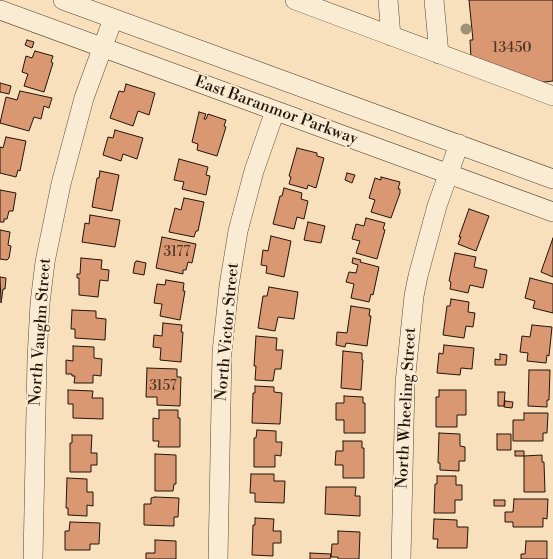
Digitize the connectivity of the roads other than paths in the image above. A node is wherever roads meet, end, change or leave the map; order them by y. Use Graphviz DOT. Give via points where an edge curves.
graph roads {
  1 [pos="62,0"];
  2 [pos="295,0"];
  3 [pos="388,0"];
  4 [pos="434,0"];
  5 [pos="0,10"];
  6 [pos="113,19"];
  7 [pos="391,36"];
  8 [pos="102,48"];
  9 [pos="439,54"];
  10 [pos="553,96"];
  11 [pos="275,111"];
  12 [pos="459,144"];
  13 [pos="448,173"];
  14 [pos="553,179"];
  15 [pos="553,212"];
  16 [pos="33,559"];
  17 [pos="218,559"];
  18 [pos="401,559"];
  1 -- 6 [label="street, East Baranmor Parkway"];
  2 -- 7 [label="street"];
  3 -- 7 [label="street"];
  4 -- 9 [label="street"];
  5 -- 8 [label="street, East Baranmor Parkway"];
  6 -- 8 [label="street, North Vaughn Street"];
  6 -- 12 [label="street, East Baranmor Parkway"];
  7 -- 9 [label="street"];
  8 -- 11 [label="street, East Baranmor Parkway"];
  8 -- 16 [label="street, North Vaughn Street" via="84,98 61,184 40,303 36,359"];
  9 -- 10 [label="street"];
  11 -- 13 [label="street, East Baranmor Parkway"];
  11 -- 17 [label="street, North Victor Street" via="254,171 238,231 229,286 222,352"];
  12 -- 13 [label="street, North Wheeling Street"];
  12 -- 14 [label="street, East Baranmor Parkway"];
  13 -- 15 [label="street, East Baranmor Parkway"];
  13 -- 18 [label="street, North Wheeling Street" via="418,276 410,326 405,383"];
}
